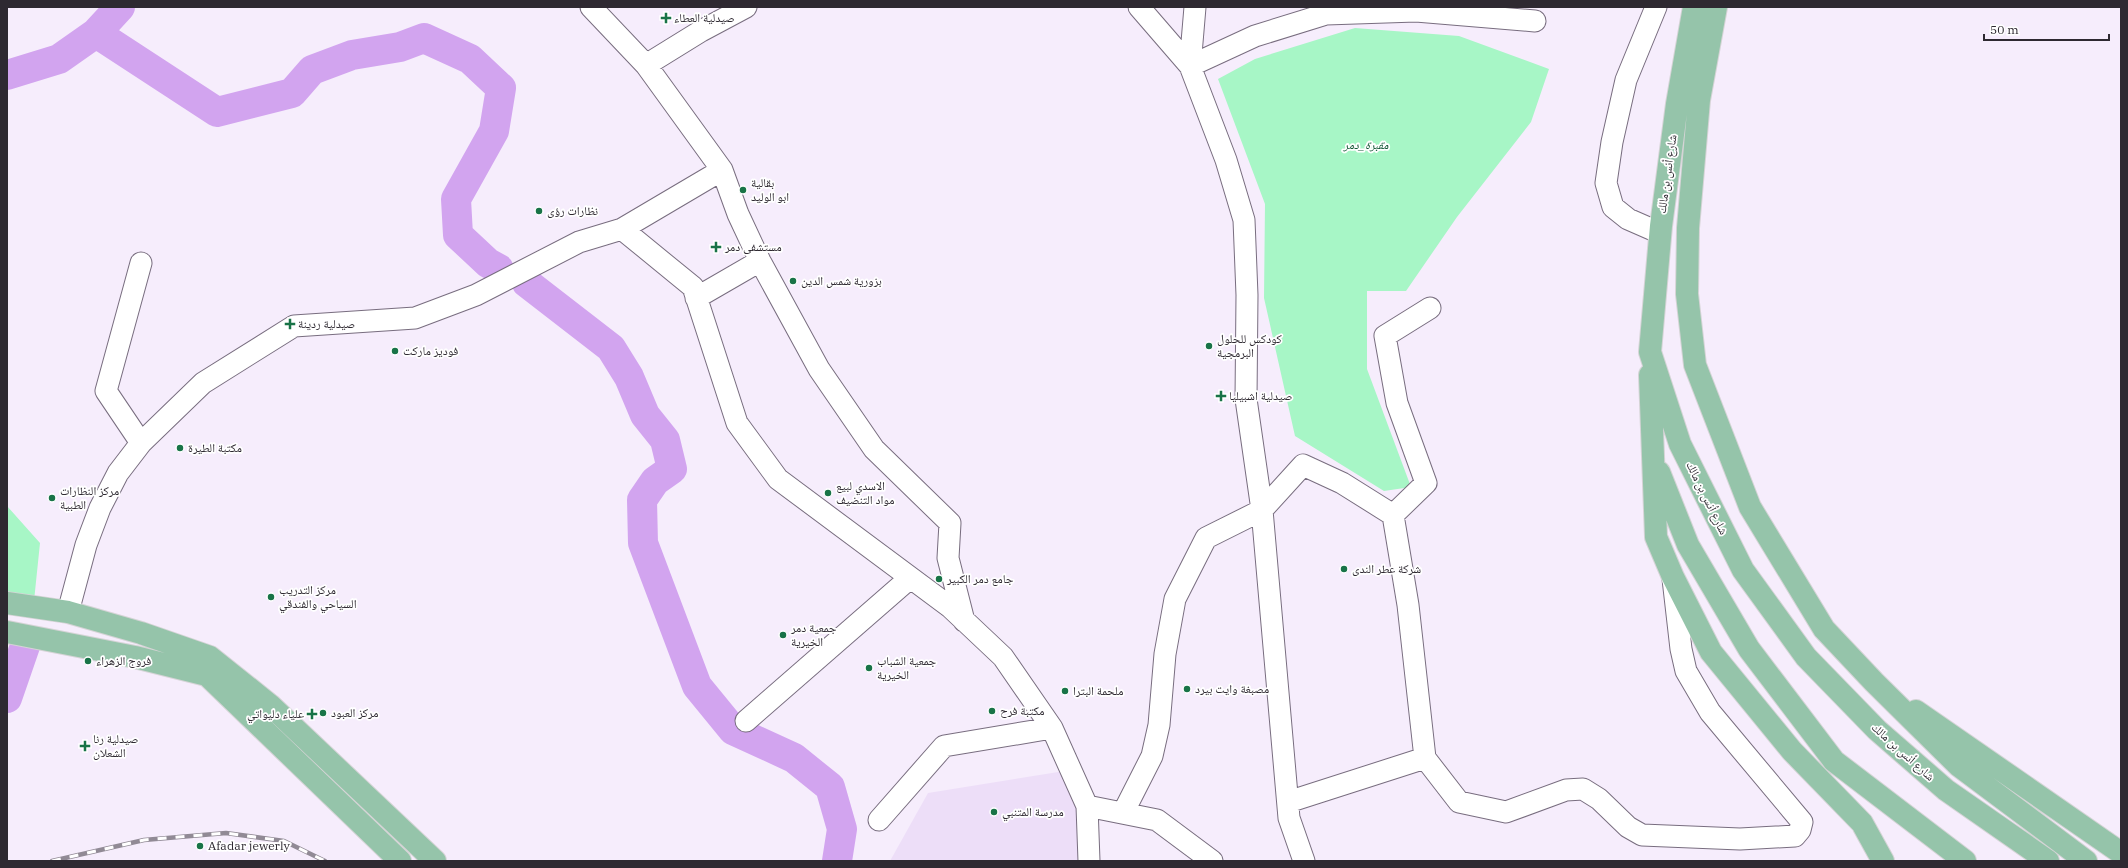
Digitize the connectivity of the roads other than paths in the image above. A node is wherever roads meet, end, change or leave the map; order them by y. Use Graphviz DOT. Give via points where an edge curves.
graph roads {
  1 [pos="590,7"];
  2 [pos="746,7"];
  3 [pos="1139,7"];
  4 [pos="1195,7"];
  5 [pos="1656,7"];
  6 [pos="1694,7"];
  7 [pos="1716,7"];
  8 [pos="1534,21"];
  9 [pos="646,65"];
  10 [pos="1190,66"];
  11 [pos="722,170"];
  12 [pos="1688,228"];
  13 [pos="622,229"];
  14 [pos="1660,230"];
  15 [pos="760,261"];
  16 [pos="142,263"];
  17 [pos="696,298"];
  18 [pos="1430,308"];
  19 [pos="1650,352"];
  20 [pos="141,443"];
  21 [pos="1652,456"];
  22 [pos="1262,510"];
  23 [pos="1393,515"];
  24 [pos="1673,577"];
  25 [pos="910,578"];
  26 [pos="7,603"];
  27 [pos="68,612"];
  28 [pos="964,621"];
  29 [pos="7,632"];
  30 [pos="1874,682"];
  31 [pos="746,721"];
  32 [pos="1052,728"];
  33 [pos="1425,758"];
  34 [pos="1288,802"];
  35 [pos="1087,806"];
  36 [pos="1123,813"];
  37 [pos="879,820"];
  38 [pos="2121,853"];
  39 [pos="400,861"];
  40 [pos="435,861"];
  41 [pos="1089,861"];
  42 [pos="1212,861"];
  43 [pos="1304,861"];
  44 [pos="1883,861"];
  45 [pos="1965,861"];
  46 [pos="2048,861"];
  47 [pos="2086,861"];
  1 -- 9 [label="street"];
  2 -- 9 [label="street"];
  3 -- 10 [label="street"];
  4 -- 10 [label="street"];
  5 -- 14 [label="street" via="1626,80 1606,183 1613,207 1628,219"];
  6 -- 14 [label="main road, شارع أنس بن مالك" via="1677,104"];
  7 -- 12 [label="main road, شارع أنس بن مالك" via="1699,100"];
  8 -- 10 [label="street" via="1416,11 1326,14 1255,36"];
  9 -- 11 [label="street"];
  10 -- 22 [label="street" via="1226,160 1244,220 1247,295 1246,399"];
  11 -- 13 [label="street"];
  11 -- 15 [label="street" via="738,214"];
  12 -- 14 [label="main road"];
  12 -- 30 [label="main road, شارع أنس بن مالك" via="1687,294 1695,366 1750,507 1824,629"];
  13 -- 17 [label="street" via="693,288"];
  13 -- 20 [label="street" via="579,242 476,295 415,318 294,326 202,383"];
  14 -- 19 [label="main road, شارع أنس بن مالك"];
  15 -- 17 [label="street"];
  15 -- 28 [label="street" via="819,368 874,449 950,523 948,558"];
  16 -- 20 [label="street" via="106,391"];
  17 -- 25 [label="street" via="737,423 778,479"];
  18 -- 23 [label="street" via="1385,336 1397,403 1426,484"];
  19 -- 21 [label="main road"];
  19 -- 46 [label="main road, شارع أنس بن مالك" via="1680,444 1743,570 1806,656 1876,730 1946,790"];
  20 -- 27 [label="street" via="118,473 100,508 86,545"];
  21 -- 24 [label="main road" via="1656,536"];
  21 -- 45 [label="main road" via="1688,545 1749,649 1834,761"];
  22 -- 23 [label="street" via="1303,465 1342,483"];
  22 -- 34 [label="street"];
  22 -- 36 [label="street" via="1206,538 1175,599 1165,654 1159,725 1152,756"];
  23 -- 33 [label="street" via="1408,605"];
  24 -- 33 [label="street" via="1686,671 1710,712 1802,822 1798,834 1740,839 1642,835 1628,827 1599,799 1583,789 1566,790 1506,812 1459,802"];
  24 -- 44 [label="main road" via="1711,652 1792,751 1862,823"];
  25 -- 28 [label="street" via="950,607"];
  25 -- 31 [label="street"];
  26 -- 27 [label="main road"];
  27 -- 40 [label="main road" via="141,633 210,657 270,705"];
  28 -- 32 [label="street" via="1003,657"];
  29 -- 39 [label="main road" via="135,657 207,675"];
  30 -- 38 [label="main road" via="1969,745"];
  30 -- 47 [label="main road, شارع أنس بن مالك" via="1959,766"];
  32 -- 35 [label="street"];
  32 -- 37 [label="street" via="944,746"];
  33 -- 34 [label="street"];
  34 -- 43 [label="street" via="1289,818"];
  35 -- 36 [label="street"];
  35 -- 41 [label="street"];
  36 -- 42 [label="street" via="1157,820"];
}
